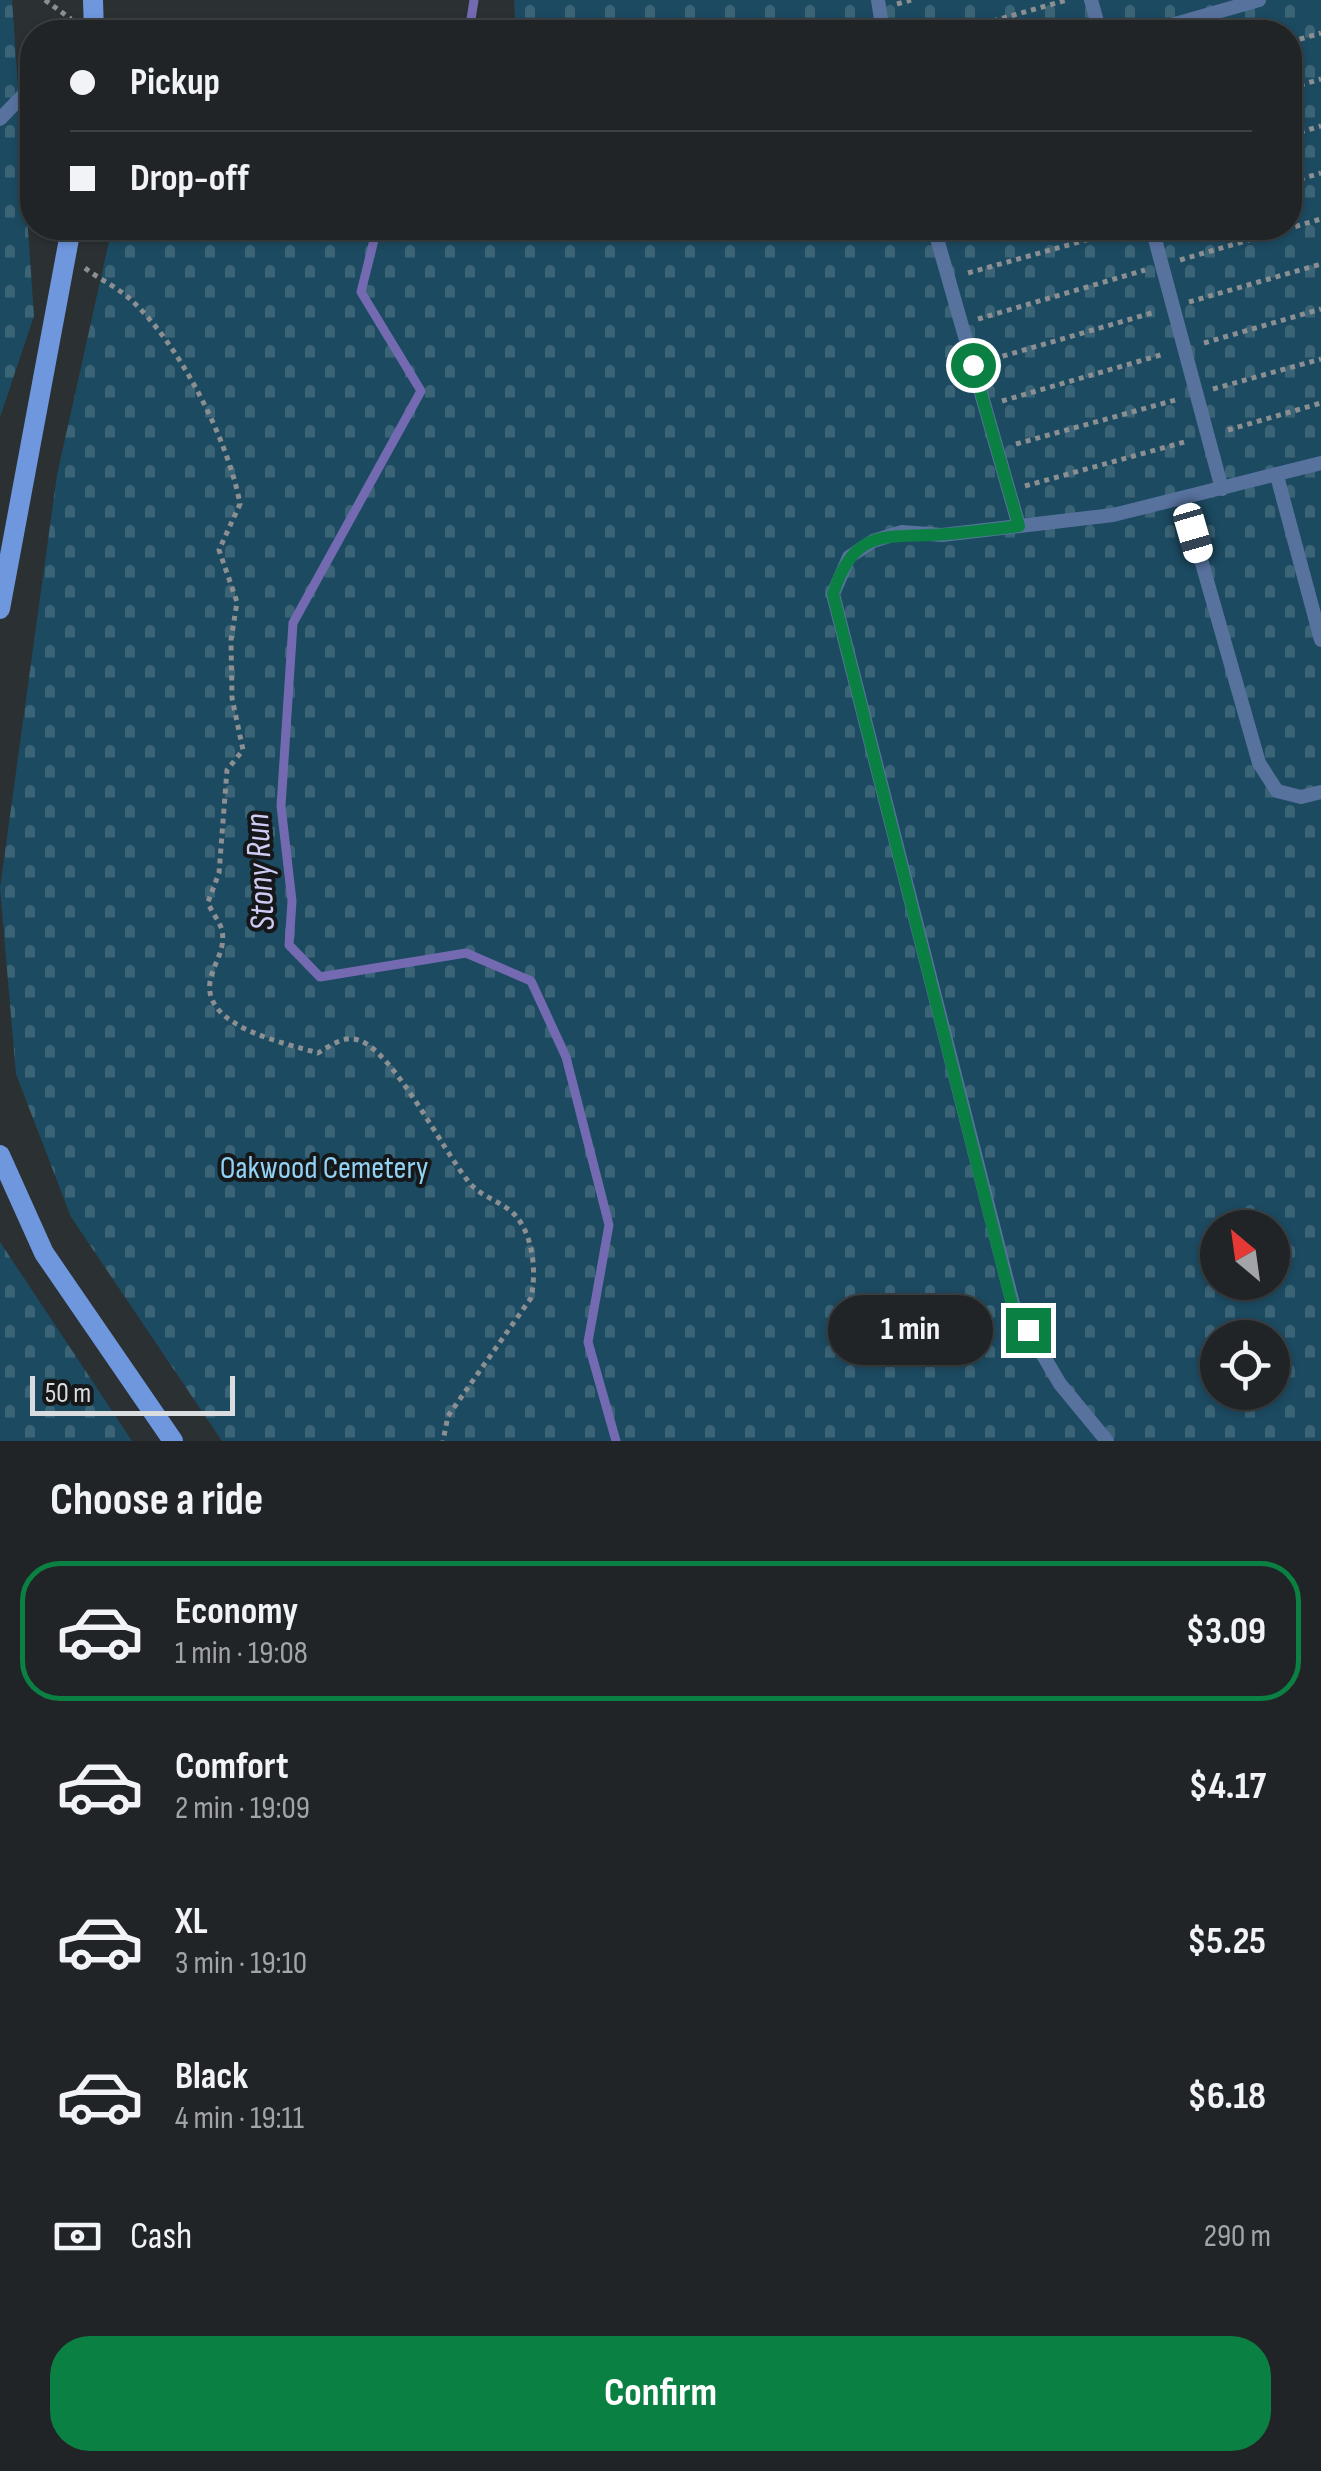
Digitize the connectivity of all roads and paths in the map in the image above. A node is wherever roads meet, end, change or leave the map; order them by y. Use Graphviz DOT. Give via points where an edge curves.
graph roads {
  1 [pos="1067,0"];
  2 [pos="1258,0"];
  3 [pos="996,20"];
  4 [pos="1189,20"];
  5 [pos="20,98"];
  6 [pos="0,119"];
  7 [pos="69,240"];
  8 [pos="937,240"];
  9 [pos="1086,240"];
  10 [pos="1155,240"];
  11 [pos="66,253"];
  12 [pos="1321,264"];
  13 [pos="948,279"];
  14 [pos="1174,307"];
  15 [pos="1321,309"];
  16 [pos="1184,348"];
  17 [pos="1321,359"];
  18 [pos="973,365"];
  19 [pos="1197,394"];
  20 [pos="1321,404"];
  21 [pos="985,406"];
  22 [pos="1208,435"];
  23 [pos="998,450"];
  24 [pos="1321,464"];
  25 [pos="1277,476"];
  26 [pos="1222,489"];
  27 [pos="1009,490"];
  28 [pos="1184,500"];
  29 [pos="1019,526"];
  30 [pos="0,609"];
  31 [pos="1321,640"];
  32 [pos="1321,792"];
  33 [pos="0,1154"];
  34 [pos="173,1441"];
  35 [pos="442,1441"];
  36 [pos="1107,1441"];
  1 -- 3 [label="path"];
  2 -- 4 [label="lane"];
  5 -- 6 [label="lane"];
  7 -- 11 [label="street"];
  8 -- 13 [label="lane"];
  9 -- 13 [label="path"];
  10 -- 14 [label="lane"];
  11 -- 30 [label="street"];
  11 -- 35 [label="path" via="130,299 162,335 236,482 240,504 219,550 237,602 232,698 243,750 227,770 219,874 208,902 222,928 222,954 209,986 212,1002 234,1025 318,1052 356,1038 369,1045 471,1186 514,1212 527,1234 531,1298 448,1416"];
  12 -- 14 [label="path"];
  13 -- 18 [label="lane"];
  14 -- 16 [label="lane"];
  14 -- 18 [label="path"];
  15 -- 16 [label="path"];
  16 -- 19 [label="lane"];
  16 -- 21 [label="path"];
  17 -- 19 [label="path"];
  18 -- 21 [label="lane"];
  19 -- 22 [label="lane"];
  19 -- 23 [label="path"];
  20 -- 22 [label="path"];
  21 -- 23 [label="lane"];
  22 -- 26 [label="lane"];
  22 -- 27 [label="path"];
  23 -- 27 [label="lane"];
  24 -- 25 [label="lane"];
  25 -- 26 [label="lane"];
  25 -- 31 [label="lane"];
  26 -- 28 [label="lane"];
  27 -- 29 [label="lane"];
  28 -- 29 [label="lane"];
  28 -- 32 [label="lane" via="1258,764 1278,791 1300,797"];
  29 -- 36 [label="lane" via="942,535 902,532 873,540 849,557 833,594 1012,1304 1060,1384"];
  33 -- 34 [label="street" via="44,1253"];
}
